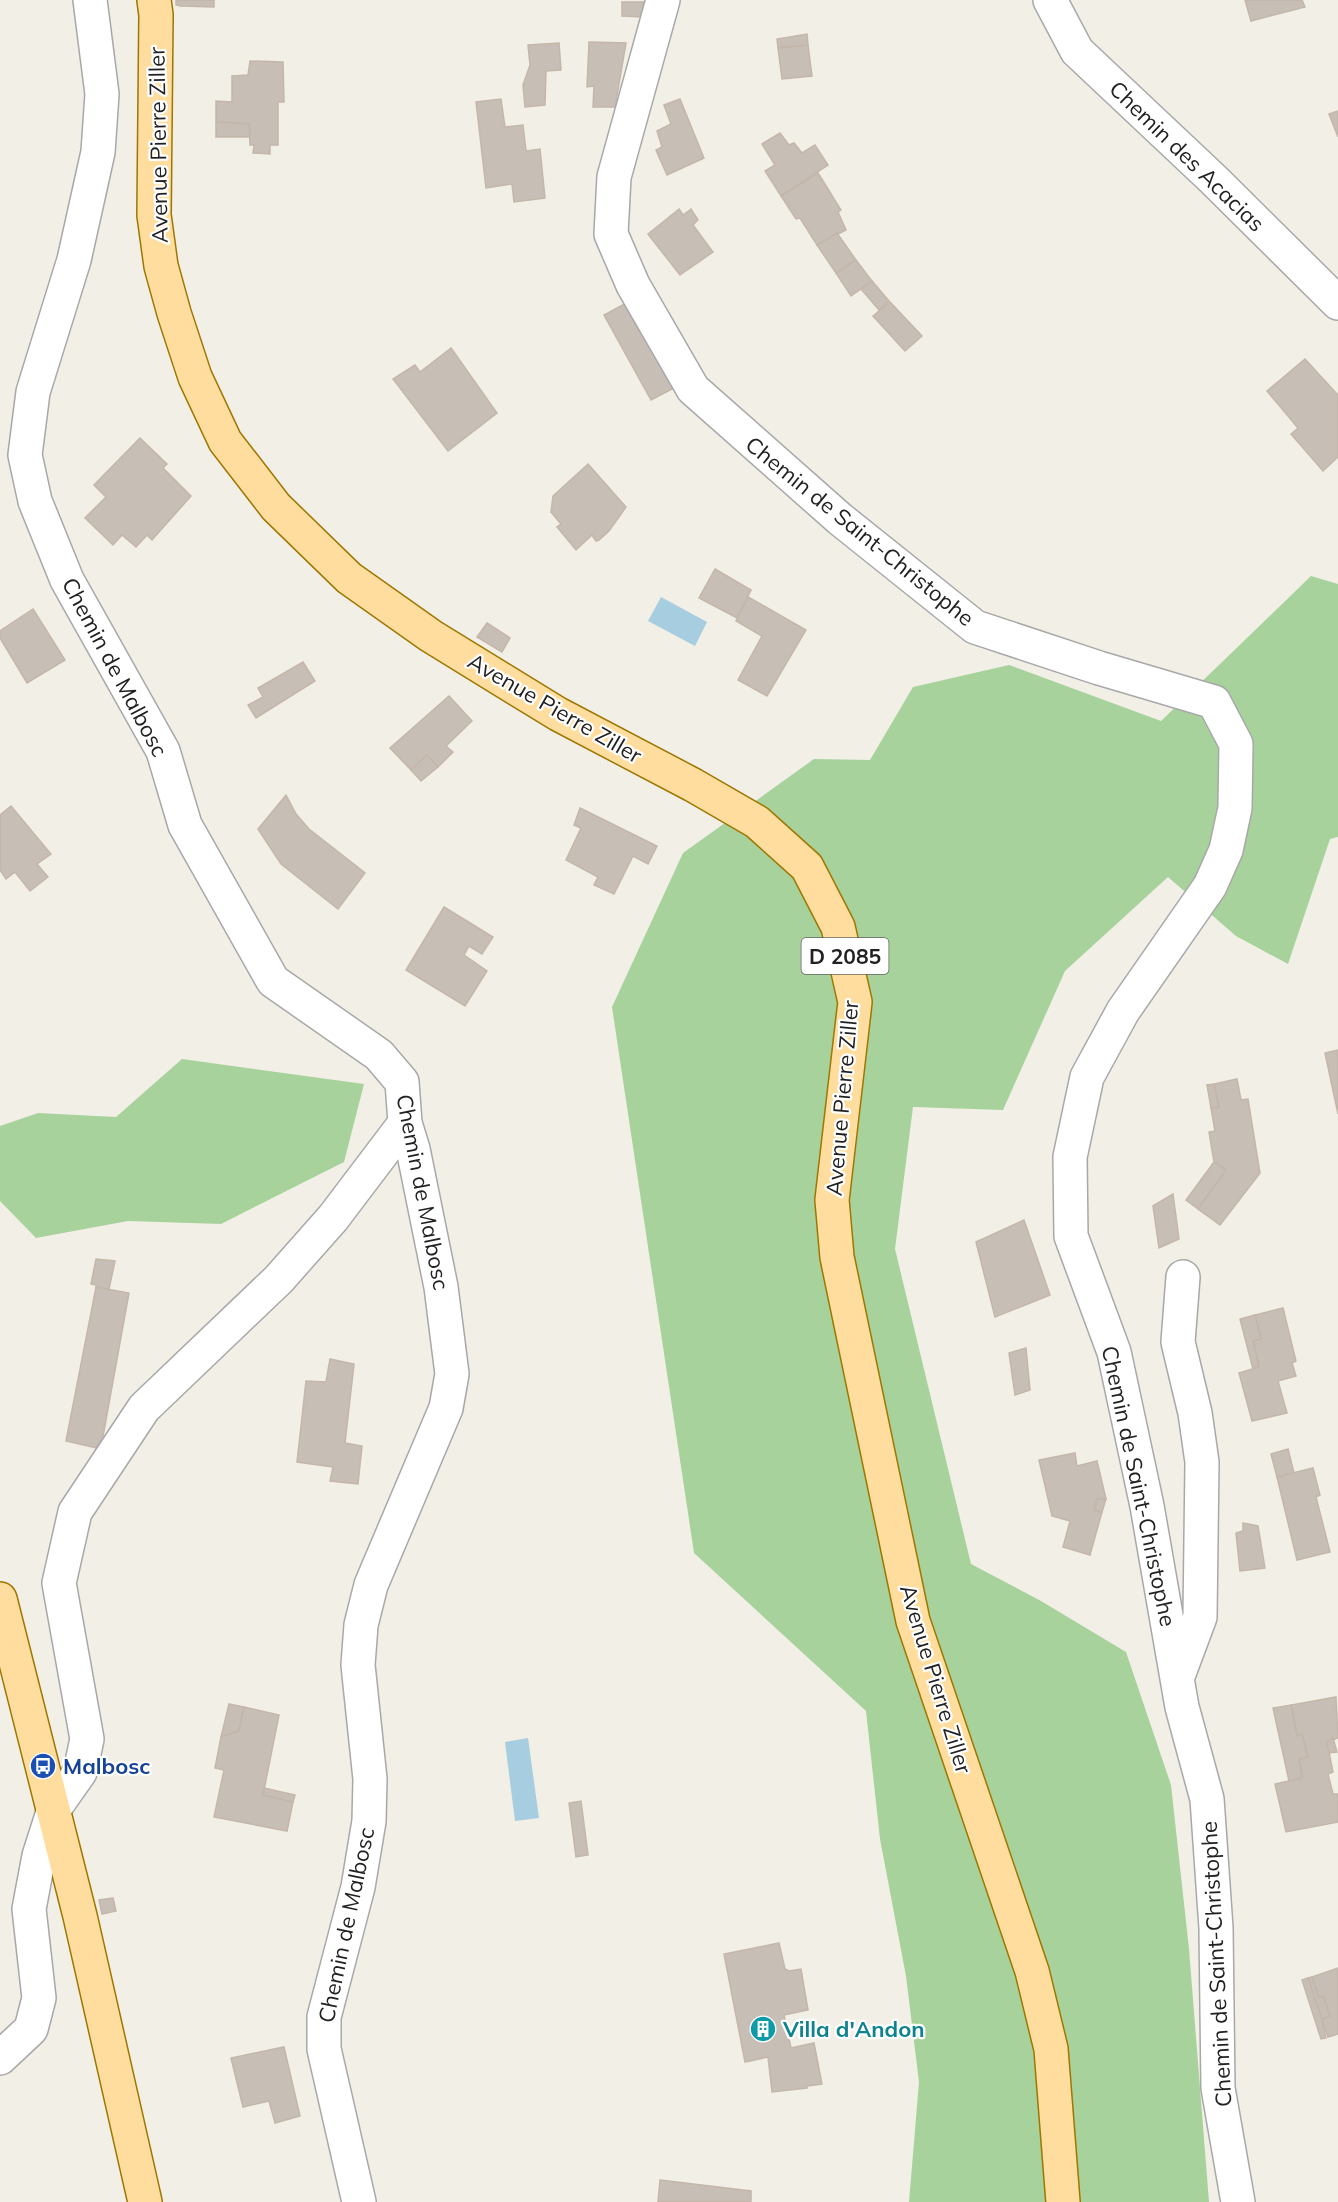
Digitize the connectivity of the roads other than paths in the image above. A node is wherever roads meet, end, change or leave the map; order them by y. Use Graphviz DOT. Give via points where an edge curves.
graph roads {
  1 [pos="90,0"];
  2 [pos="154,0"];
  3 [pos="663,0"];
  4 [pos="1050,0"];
  5 [pos="1338,303"];
  6 [pos="405,1123"];
  7 [pos="1183,1277"];
  8 [pos="0,1599"];
  9 [pos="1177,1677"];
  10 [pos="54,1809"];
  11 [pos="0,2058"];
  12 [pos="145,2202"];
  13 [pos="359,2202"];
  14 [pos="1063,2202"];
  15 [pos="1238,2202"];
  1 -- 6 [label="street, Chemin de Malbosc" via="102,94 98,152 74,260 33,392 25,454 35,501 67,580 163,751 185,825 273,981 380,1055 402,1082"];
  2 -- 14 [label="main road, Avenue Pierre Ziller / D 2085" via="154,215 161,266 195,377 225,441 276,507 358,584 431,636 558,714 757,822 807,867 838,927 855,1002 832,1200 837,1257 913,1621 1032,1971 1046,2027"];
  3 -- 9 [label="street, Chemin de Saint-Christophe" via="614,177 611,234 633,285 693,389 840,519 975,627 1214,702 1236,744 1235,808 1226,850 1210,886 1123,1011 1087,1077 1070,1157 1071,1236 1114,1352 1147,1506"];
  4 -- 5 [label="street, Chemin des Acacias" via="1077,51"];
  6 -- 10 [label="street" via="333,1218 279,1280 144,1408 75,1512 59,1583 87,1739 80,1772"];
  6 -- 13 [label="street, Chemin de Malbosc" via="441,1287 452,1374 446,1408 371,1585 361,1625 358,1665 370,1779 369,1821 358,1887 323,2031"];
  7 -- 9 [label="street" via="1178,1342 1202,1462 1200,1617"];
  8 -- 10 [label="main road"];
  9 -- 15 [label="street, Chemin de Saint-Christophe" via="1207,1799 1216,1928 1218,2088"];
  10 -- 11 [label="street" via="39,1856 29,1909 39,1998 30,2029"];
  10 -- 12 [label="main road"];
}
